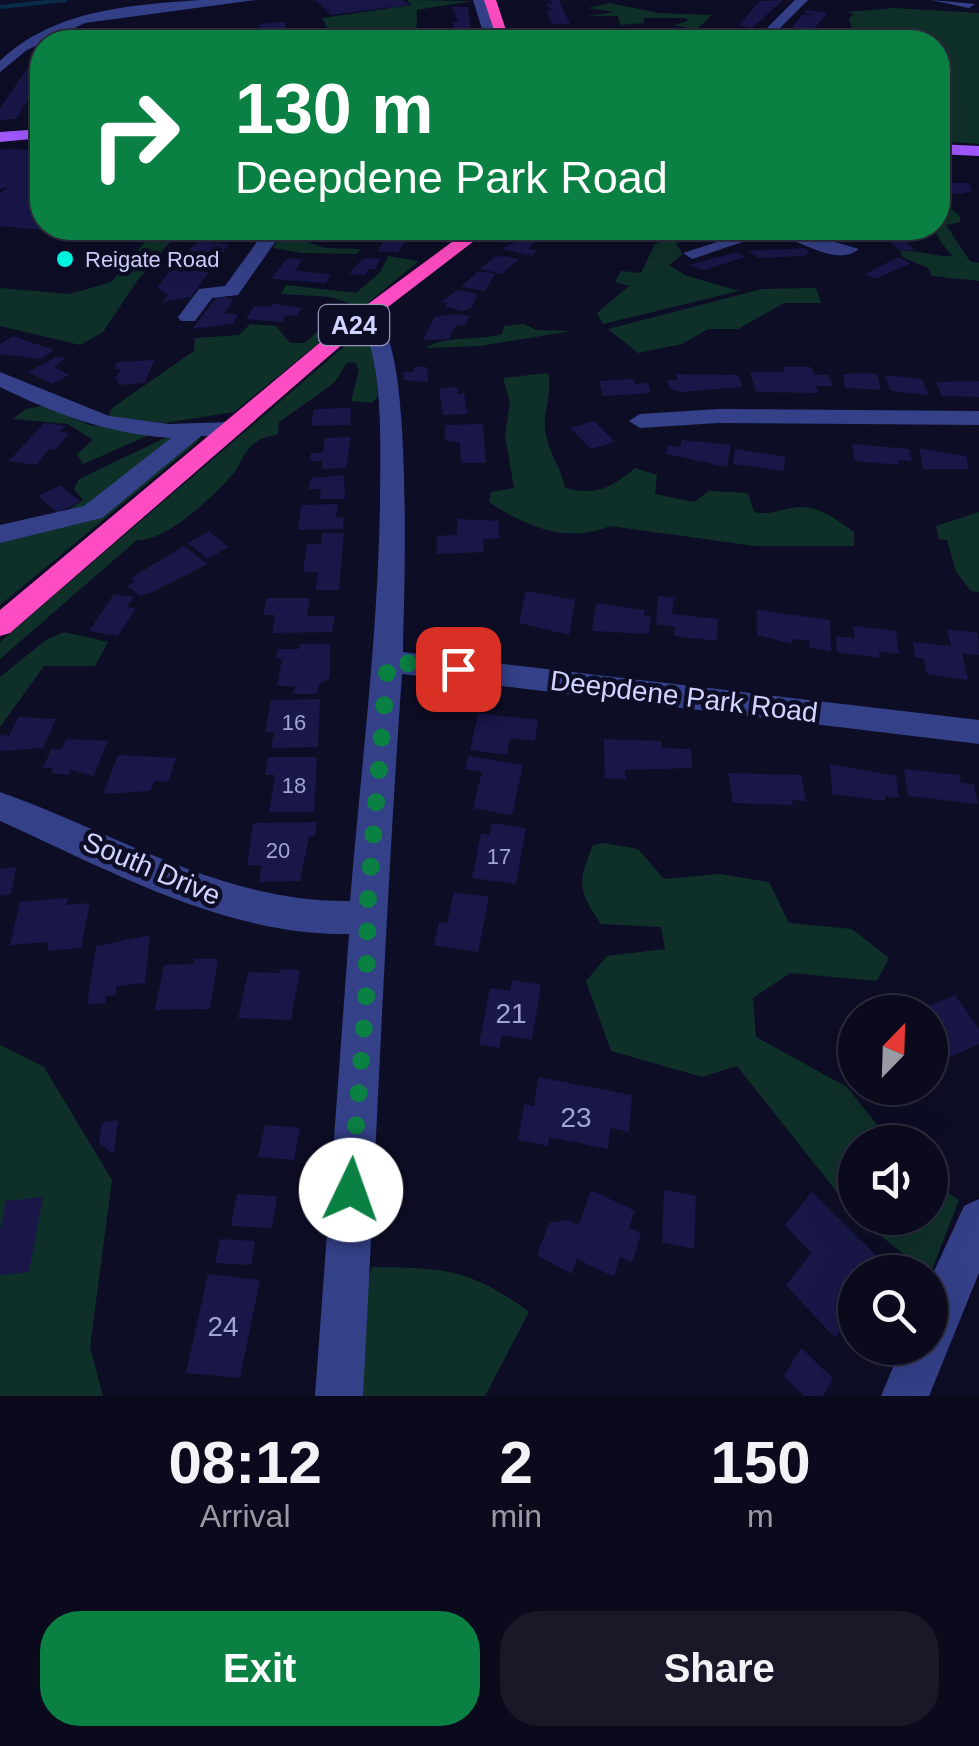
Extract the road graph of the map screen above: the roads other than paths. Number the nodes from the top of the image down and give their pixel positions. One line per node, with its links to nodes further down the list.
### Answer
1 (250, 0): 8 (street)
2 (479, 0): 13 (street)
3 (490, 0): 14 (highway)
4 (506, 0): 15 (highway)
5 (802, 0): 16 (street)
6 (938, 0): 7 (street)
7 (969, 4)
8 (165, 7): 9 (street); 10 (street); 11 (street); 12 (street)
9 (202, 9)
10 (58, 11)
11 (103, 23)
12 (57, 30)
13 (488, 30)
14 (500, 30)
15 (515, 30)
16 (771, 30)
17 (30, 41): 18 (street)
18 (24, 44): 19 (street); 20 (street)
19 (0, 45)
20 (0, 68)
21 (30, 135): 22 (main road)
22 (0, 137)
23 (950, 150): 24 (main road)
24 (979, 152)
25 (267, 240): 31 (street)
26 (466, 240): 32 (highway, A24)
27 (734, 240): 30 (street)
28 (801, 240): 29 (street)
29 (850, 250)
30 (692, 253)
31 (188, 317)
32 (360, 319): 36 (highway, A24); 40 (street)
33 (0, 380): 37 (street)
34 (979, 418): 35 (street)
35 (640, 420)
36 (231, 428): 37 (street); 39 (highway, A24)
37 (195, 430): 38 (street)
38 (0, 534)
39 (0, 626)
40 (388, 661): 41 (street, Deepdene Park Road); 43 (street)
41 (979, 732)
42 (0, 806): 43 (street, South Drive)
43 (368, 916): 47 (street)
44 (979, 1222): 45 (street)
45 (948, 1292)
46 (917, 1365): 48 (street)
47 (339, 1396)
48 (905, 1396)

